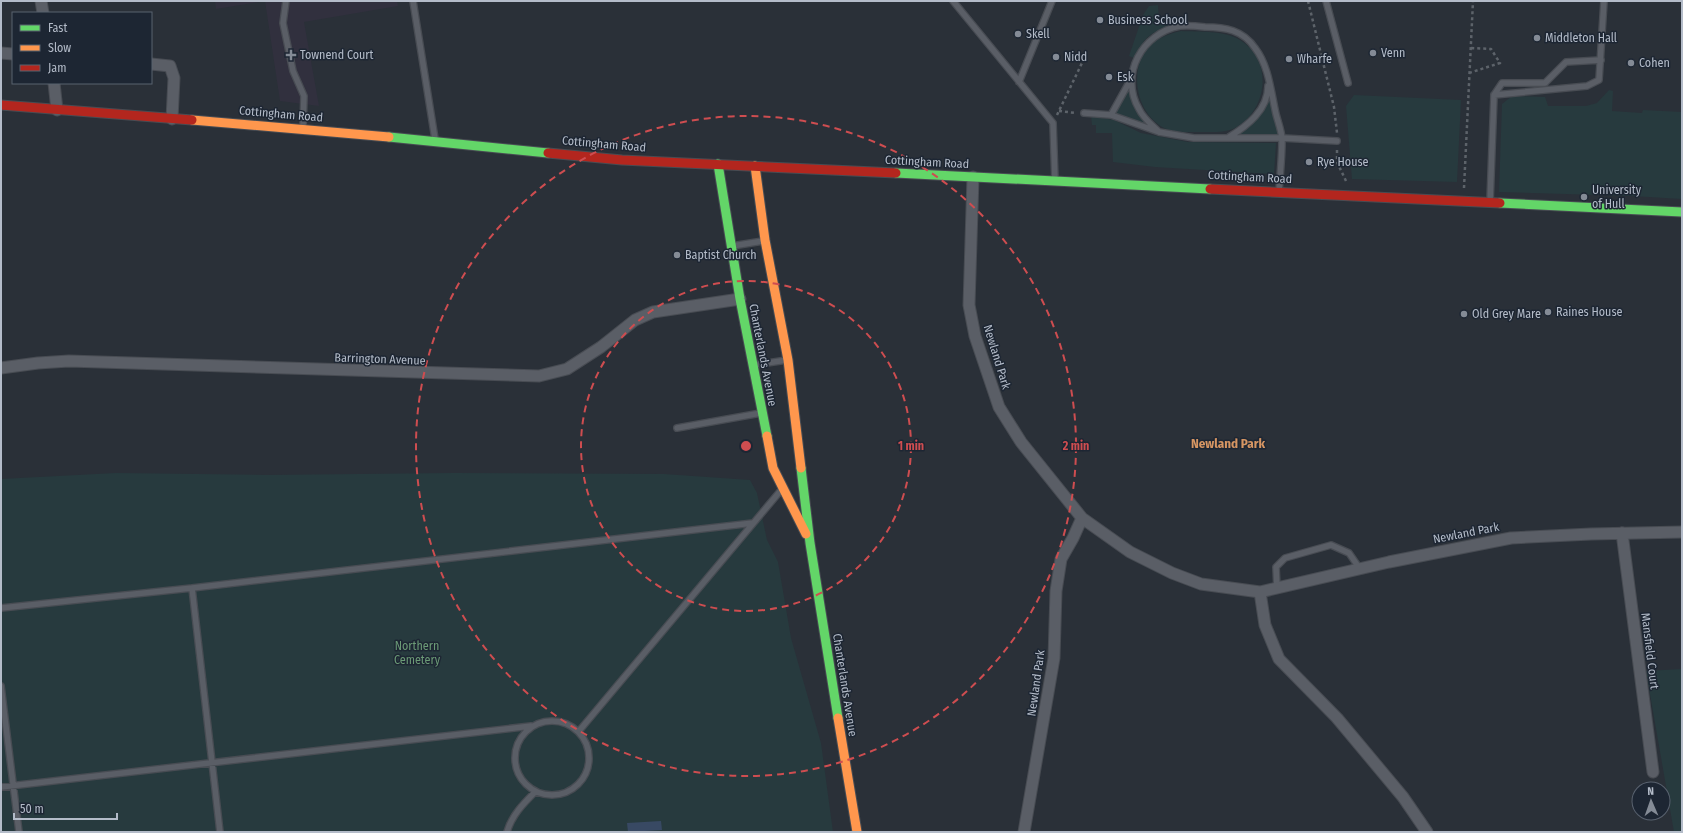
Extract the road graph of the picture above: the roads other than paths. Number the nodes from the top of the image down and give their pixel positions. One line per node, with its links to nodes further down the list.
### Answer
1 (41, 1): 8 (street)
2 (286, 1): 24 (lane)
3 (414, 1): 29 (lane)
4 (953, 1): 15 (lane)
5 (1052, 1): 15 (lane)
6 (1326, 1): 16 (lane)
7 (1604, 1): 11 (lane)
8 (43, 12)
9 (1, 53): 10 (street)
10 (12, 54)
11 (1601, 60): 18 (lane); 18 (lane)
12 (152, 64): 23 (street)
13 (1267, 76): 14 (lane); 26 (lane); 27 (lane)
14 (1130, 79): 22 (lane); 25 (lane)
15 (1019, 82): 33 (lane)
16 (1348, 83)
17 (54, 84): 20 (street)
18 (1494, 95): 35 (lane)
19 (1, 105): 20 (main road, Cottingham Road)
20 (57, 110): 23 (main road, Cottingham Road)
21 (1084, 113): 22 (lane)
22 (1111, 115): 25 (lane)
23 (172, 119): 24 (main road, Cottingham Road)
24 (303, 128): 29 (main road, Cottingham Road)
25 (1159, 132): 26 (lane)
26 (1229, 138): 27 (lane)
27 (1282, 138): 28 (lane); 34 (lane)
28 (1337, 141)
29 (435, 142): 30 (main road, Cottingham Road)
30 (718, 164): 31 (main road, Cottingham Road); 38 (main road, Chanterlands Avenue)
31 (755, 166): 32 (main road, Cottingham Road); 37 (main road, Chanterlands Avenue)
32 (973, 177): 33 (main road, Cottingham Road); 46 (street, Newland Park)
33 (1055, 181): 34 (main road, Cottingham Road)
34 (1279, 192): 35 (main road, Cottingham Road)
35 (1490, 202): 36 (main road, Cottingham Road)
36 (1682, 212)
37 (765, 240): 38 (lane); 40 (main road, Chanterlands Avenue)
38 (732, 246): 39 (main road, Chanterlands Avenue)
39 (740, 299): 41 (main road, Chanterlands Avenue); 42 (street, Barrington Avenue)
40 (788, 360): 41 (lane); 50 (main road, Chanterlands Avenue)
41 (752, 365): 43 (main road, Chanterlands Avenue)
42 (1, 368)
43 (762, 413): 44 (lane); 45 (main road, Chanterlands Avenue)
44 (677, 428)
45 (782, 488): 47 (lane); 50 (main road, Chanterlands Avenue)
46 (1082, 518): 54 (street, Newland Park); 68 (street, Newland Park)
47 (753, 523): 52 (lane); 58 (lane)
48 (1682, 532): 49 (street, Newland Park)
49 (1622, 533): 51 (street, Newland Park); 60 (street, Mansfield Court)
50 (810, 543): 67 (main road, Chanterlands Avenue)
51 (1360, 569): 53 (street, Newland Park); 53 (lane)
52 (192, 588): 55 (lane); 59 (lane)
53 (1277, 588): 54 (street, Newland Park)
54 (1260, 592): 69 (street)
55 (1, 608)
56 (1, 686): 61 (lane)
57 (531, 726): 58 (lane); 59 (lane); 63 (lane)
58 (579, 731): 63 (lane)
59 (212, 762): 61 (lane); 65 (lane)
60 (1653, 772)
61 (13, 786): 62 (lane); 64 (lane)
62 (1, 787)
63 (535, 792): 66 (lane)
64 (19, 832)
65 (220, 832)
66 (507, 832)
67 (857, 832)
68 (1024, 832)
69 (1427, 832)

